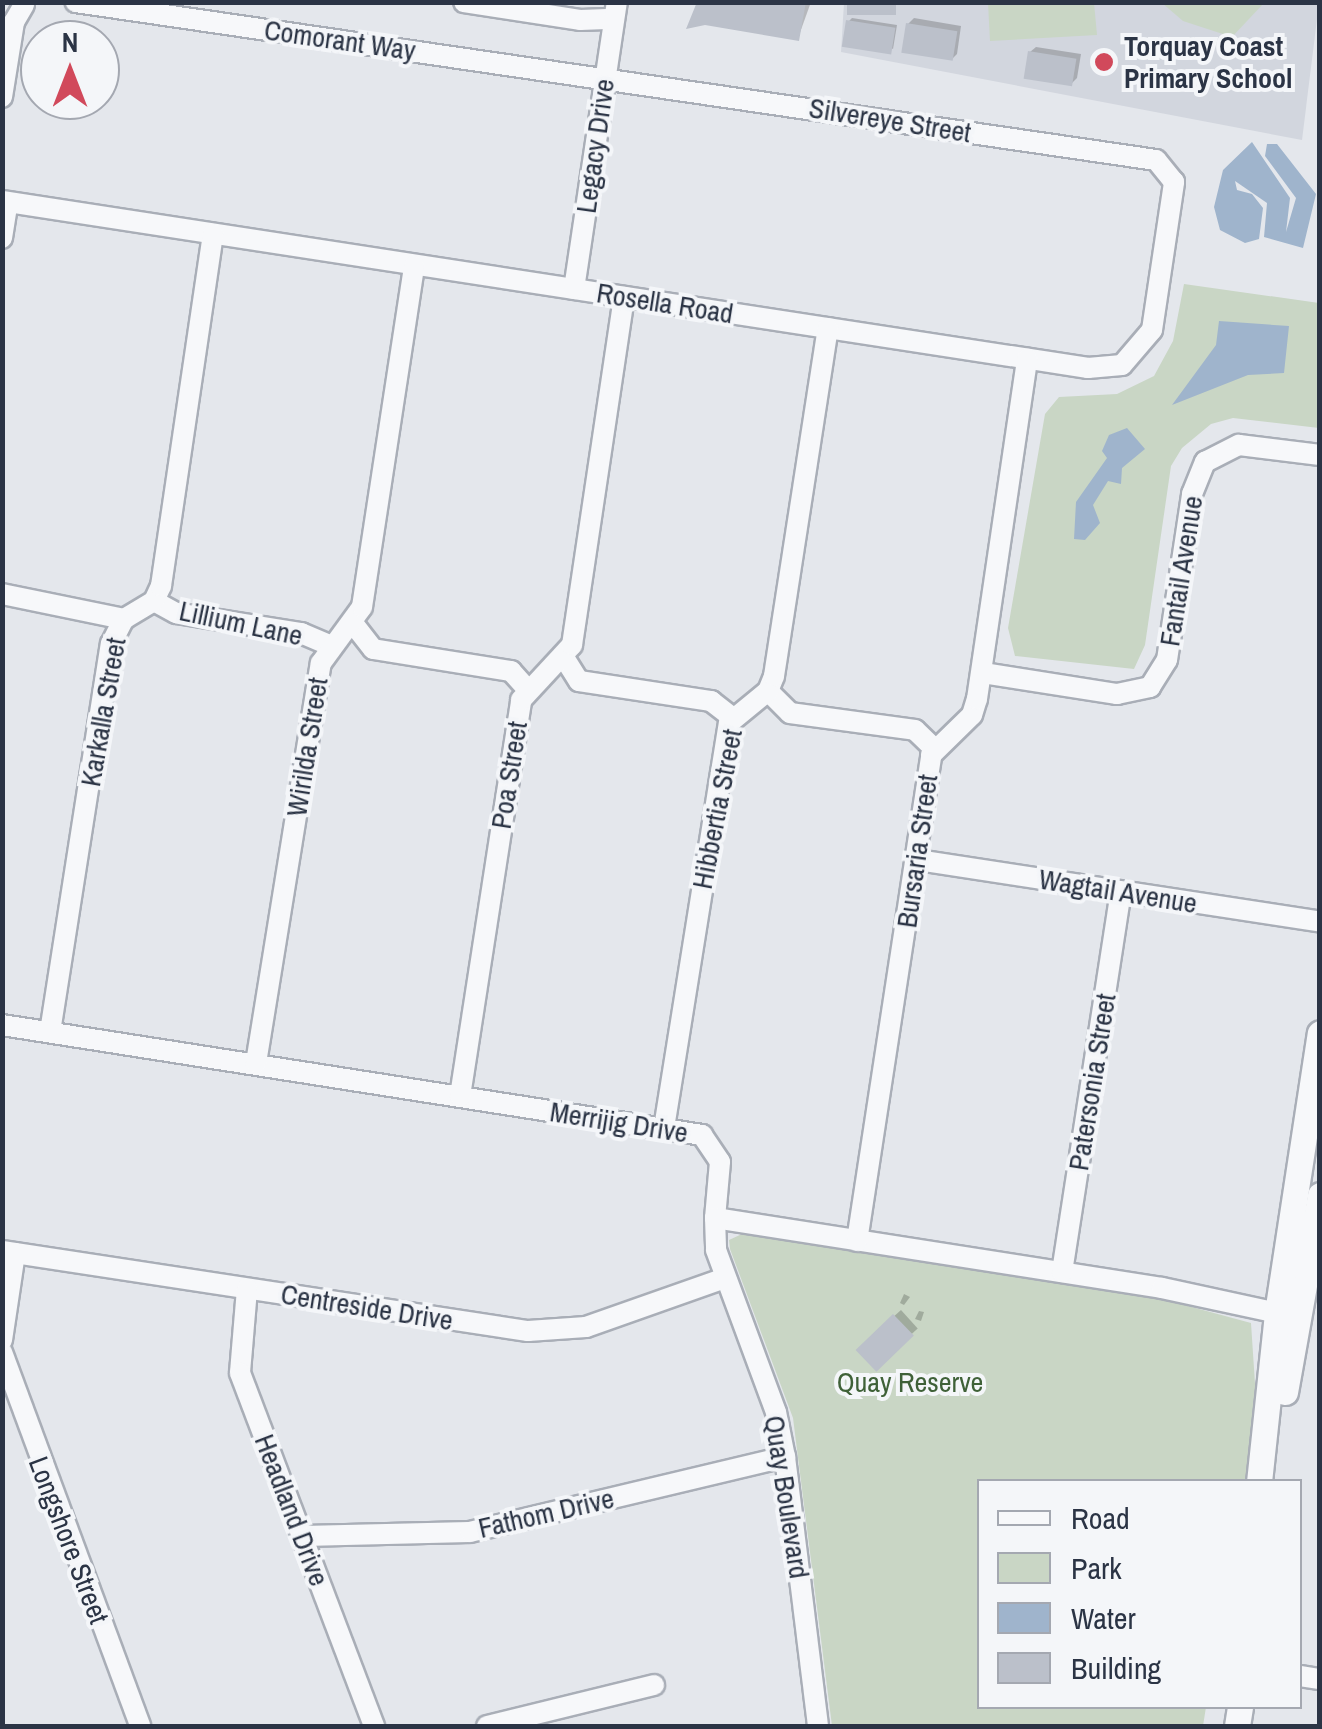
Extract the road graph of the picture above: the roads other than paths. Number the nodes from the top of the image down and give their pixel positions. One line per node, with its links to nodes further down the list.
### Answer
1 (75, 2): 5 (street, Comorant Way)
2 (464, 2): 4 (street)
3 (25, 3): 6 (street)
4 (616, 11): 5 (street, Legacy Drive)
5 (605, 77): 7 (street, Silvereye Street); 12 (street, Legacy Drive)
6 (2, 97)
7 (1170, 171): 15 (street, Rosella Road)
8 (5, 202): 9 (street, Rosella Road); 10 (street)
9 (213, 234): 11 (street, Rosella Road); 18 (street)
10 (2, 238)
11 (414, 266): 12 (street, Rosella Road); 20 (street)
12 (574, 289): 13 (street, Rosella Road)
13 (624, 297): 14 (street, Rosella Road); 22 (street)
14 (828, 328): 15 (street, Rosella Road); 25 (street)
15 (1027, 360): 23 (street, Bursaria Street)
16 (1320, 455): 23 (street, Fantail Avenue)
17 (2, 594): 19 (street)
18 (154, 601): 19 (street, Karkalla Street); 21 (street, Lillium Lane)
19 (124, 618): 32 (street, Karkalla Street)
20 (352, 622): 21 (street, Wirilda Street); 24 (street)
21 (328, 644): 34 (street, Wirilda Street)
22 (565, 660): 24 (street, Poa Street); 26 (street)
23 (982, 673): 27 (street, Bursaria Street)
24 (527, 688): 35 (street, Poa Street)
25 (768, 692): 26 (street, Hibbertia Street); 27 (street)
26 (733, 718): 36 (street, Hibbertia Street)
27 (935, 749): 28 (street, Bursaria Street)
28 (917, 860): 29 (street, Wagtail Avenue); 39 (street, Bursaria Street)
29 (1121, 892): 30 (street, Wagtail Avenue); 41 (street, Patersonia Street)
30 (1320, 922)
31 (2, 1025): 32 (street, Merrijig Drive)
32 (50, 1032): 34 (street, Merrijig Drive)
33 (1320, 1033): 44 (street)
34 (256, 1063): 35 (street, Merrijig Drive)
35 (460, 1096): 36 (street, Merrijig Drive)
36 (664, 1128): 38 (street, Merrijig Drive)
37 (1320, 1195): 44 (street)
38 (714, 1218): 39 (street); 42 (street, Quay Boulevard)
39 (857, 1241): 41 (street)
40 (8, 1252): 43 (street, Centreside Drive); 45 (street)
41 (1062, 1272): 44 (street)
42 (724, 1278): 43 (street, Centreside Drive); 47 (street, Quay Boulevard)
43 (247, 1289): 50 (street, Headland Drive)
44 (1287, 1315): 48 (street); 49 (street)
45 (2, 1340)
46 (2, 1352): 52 (street, Longshore Street)
47 (785, 1457): 50 (street, Fathom Drive); 55 (street, Quay Boulevard)
48 (1260, 1479)
49 (1272, 1479)
50 (303, 1536): 53 (street, Headland Drive)
51 (654, 1685): 54 (street)
52 (140, 1726)
53 (374, 1726)
54 (487, 1726)
55 (818, 1726)

